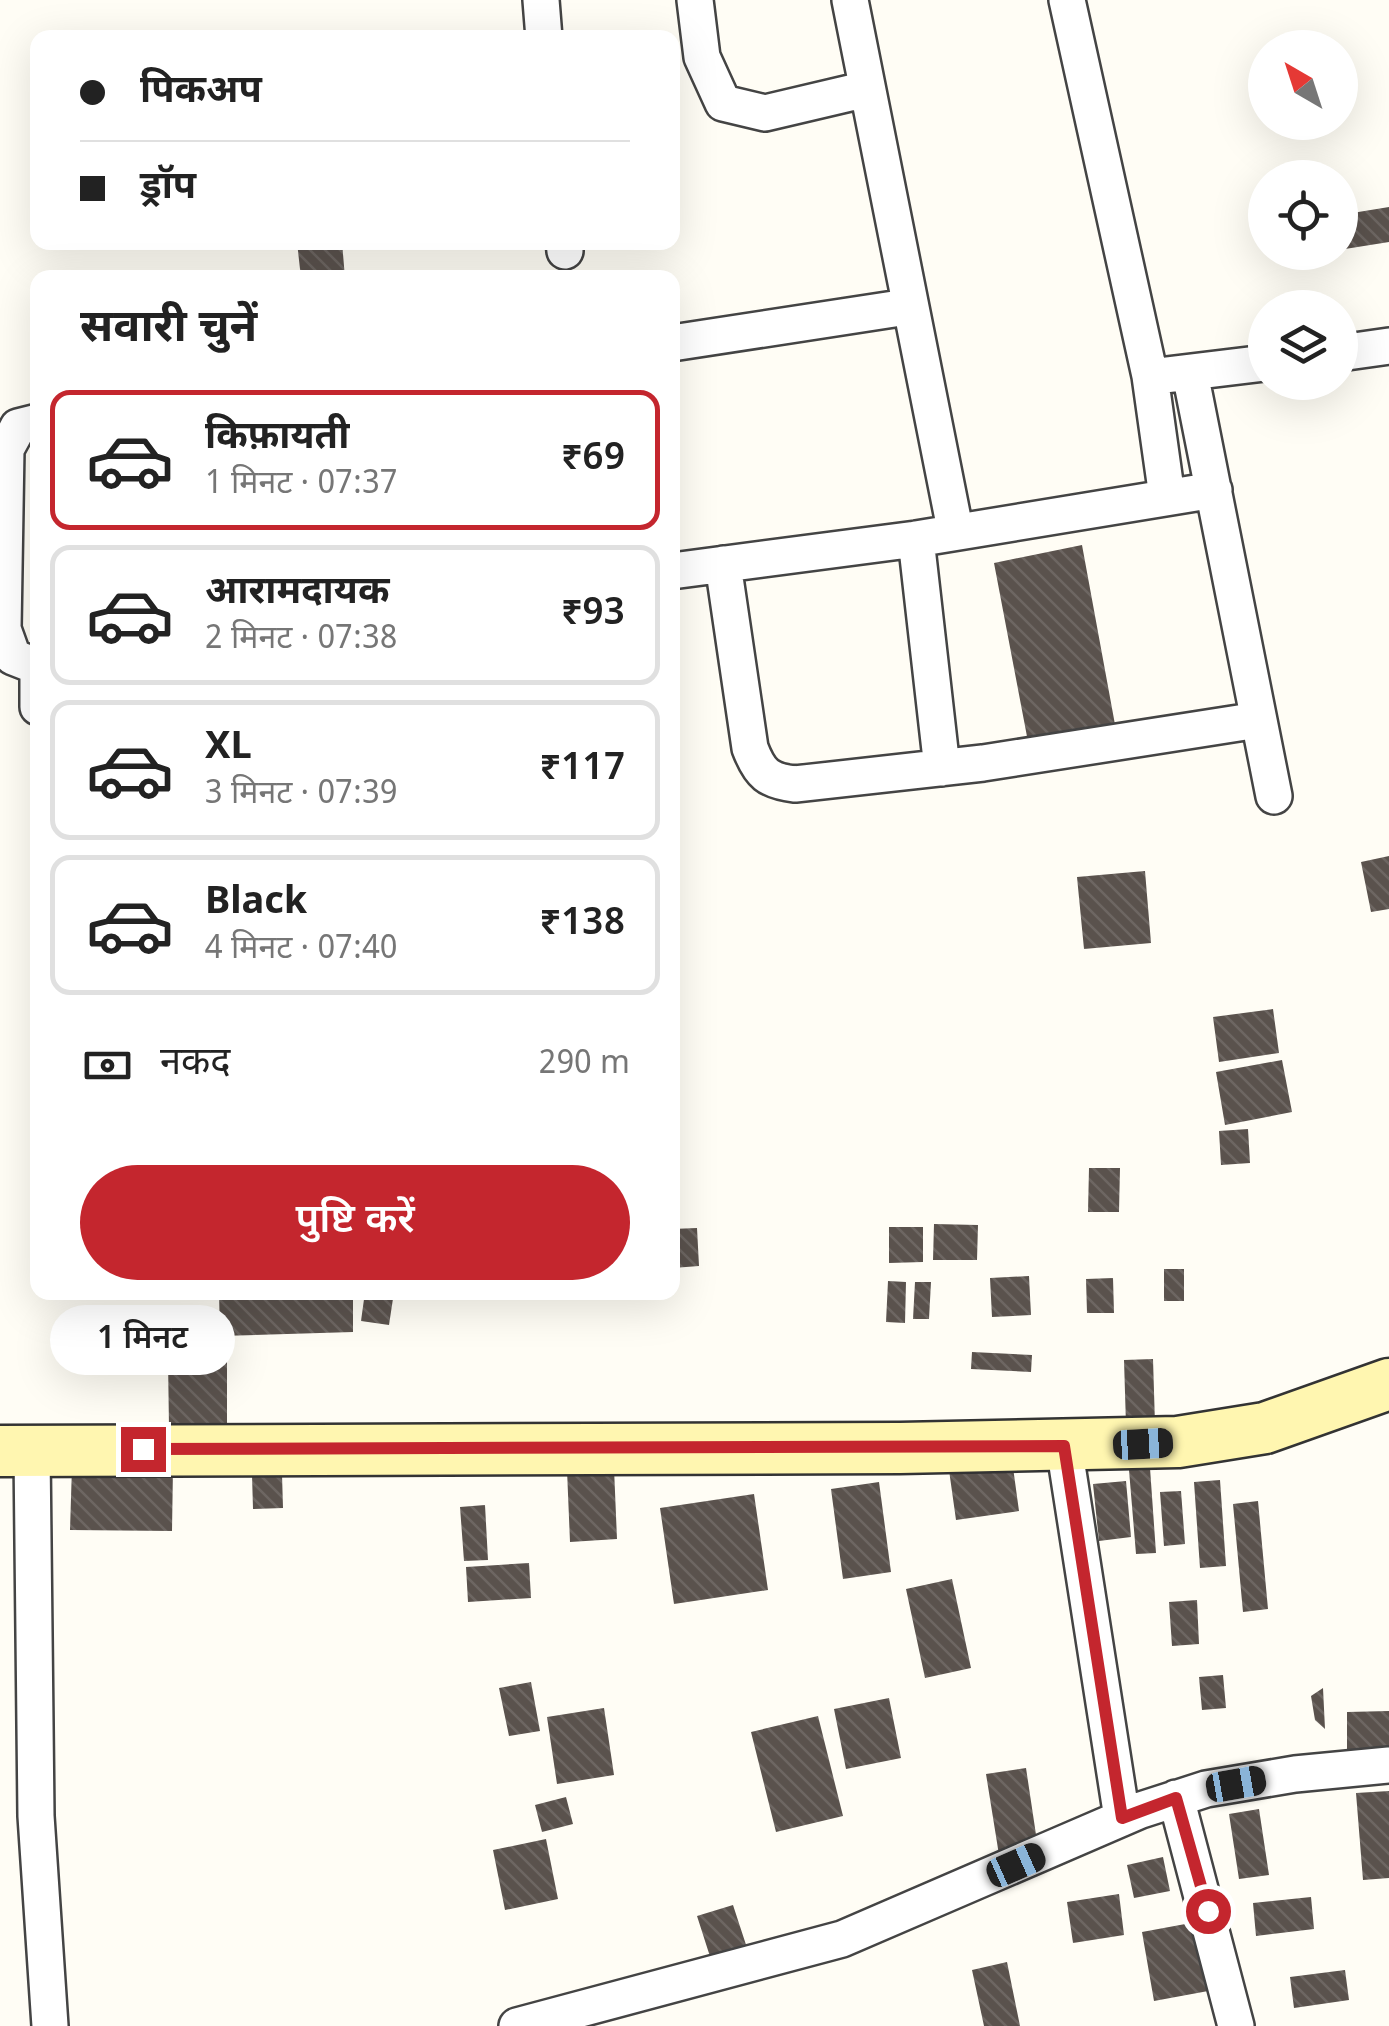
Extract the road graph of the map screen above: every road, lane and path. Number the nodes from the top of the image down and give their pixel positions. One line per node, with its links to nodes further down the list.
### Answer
1 (540, 0): 5 (street)
2 (695, 0): 6 (street)
3 (850, 0): 6 (street)
4 (1066, 0): 13 (street)
5 (543, 30)
6 (867, 89): 7 (street)
7 (907, 308): 8 (street); 17 (street)
8 (680, 341)
9 (1389, 346): 10 (street)
10 (1358, 350)
11 (1248, 365): 12 (street)
12 (1190, 374): 13 (street); 15 (street)
13 (1150, 376): 16 (street)
14 (30, 424): 21 (street)
15 (1214, 490): 16 (street); 22 (street)
16 (1167, 497): 17 (street)
17 (954, 530): 18 (street)
18 (916, 539): 19 (street); 23 (street)
19 (723, 564): 20 (street); 23 (street)
20 (680, 569)
21 (30, 662)
22 (1258, 720): 23 (street); 24 (street)
23 (942, 768)
24 (1274, 796)
25 (1389, 1384): 26 (street)
26 (1064, 1446): 27 (street); 30 (street)
27 (16, 1451): 31 (street)
28 (1389, 1765): 29 (street)
29 (1176, 1798): 30 (street); 33 (street)
30 (1122, 1818): 32 (street)
31 (50, 2026)
32 (518, 2026)
33 (1236, 2026)

